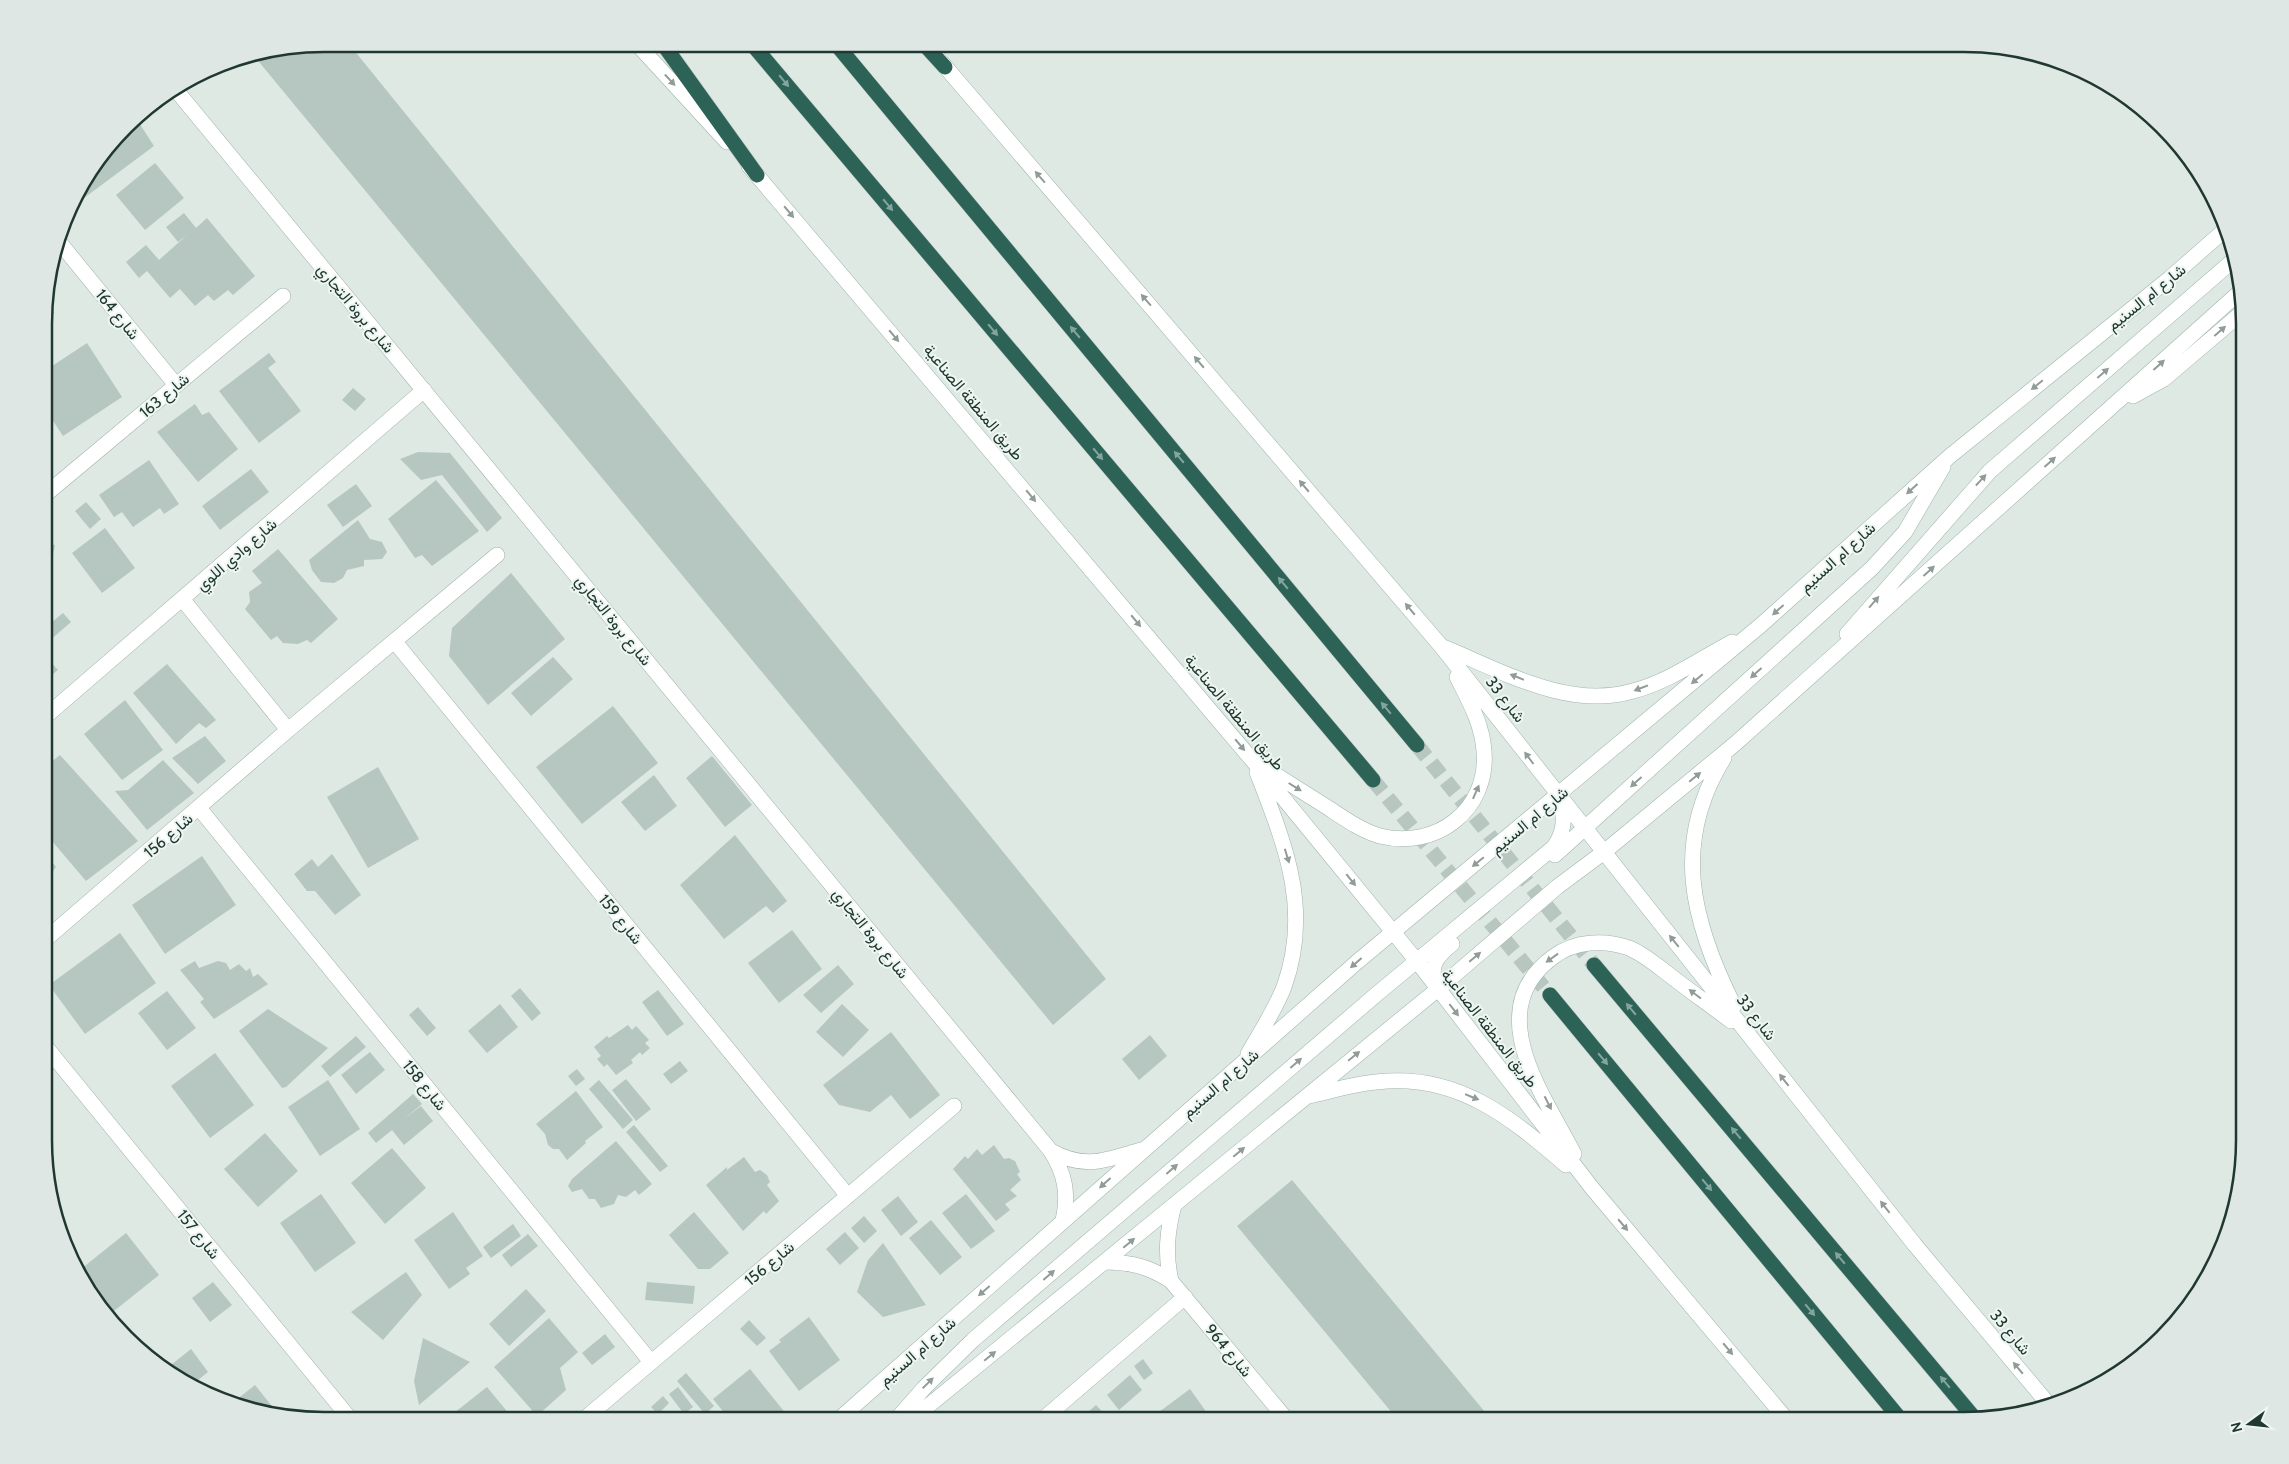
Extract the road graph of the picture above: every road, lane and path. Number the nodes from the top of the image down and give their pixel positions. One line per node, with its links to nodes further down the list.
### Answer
1 (644, 53): 8 (street, طريق المنطقة الصناعية, one-way to 8)
2 (670, 53): 8 (highway)
3 (760, 53): 33 (highway, one-way to 33)
4 (843, 53): 31 (highway, one-way to 4)
5 (933, 53): 6 (highway)
6 (945, 66): 26 (street, one-way to 6)
7 (179, 94): 18 (street, شارع بروة التجاري)
8 (758, 175): 32 (street, طريق المنطقة الصناعية, one-way to 32)
9 (2217, 224): 13 (street)
10 (2221, 234): 13 (street, شارع ام السنيم)
11 (64, 248): 17 (street, شارع 164)
12 (2229, 263): 27 (street, one-way to 12)
13 (2170, 278): 20 (street, شارع ام السنيم, one-way to 20)
14 (283, 296): 17 (street, شارع 163)
15 (2235, 296): 19 (street, one-way to 15)
16 (2236, 318): 19 (street, one-way to 16)
17 (176, 384): 21 (street, شارع 163)
18 (424, 390): 23 (street, شارع وادي اللوي); 49 (street, شارع بروة التجاري)
19 (2110, 409): 27 (street, one-way to 19)
20 (1950, 456): 24 (street, شارع ام السنيم, one-way to 24); 36 (street, one-way to 36)
21 (53, 488)
22 (497, 555): 25 (street, شارع 156)
23 (183, 600): 28 (street, شارع وادي اللوي); 29 (street)
24 (1761, 625): 26 (street, one-way to 26); 34 (street, شارع ام السنيم, one-way to 34)
25 (395, 642): 29 (street, شارع 156); 52 (street, شارع 159)
26 (1441, 646): 32 (street, one-way to 26); 34 (street, شارع 33, one-way to 26)
27 (1808, 679): 30 (street)
28 (53, 710)
29 (288, 730): 35 (street, شارع 156)
30 (1736, 743): 37 (street, one-way to 30); 44 (street)
31 (1417, 746)
32 (1254, 761): 38 (street, طريق المنطقة الصناعية, one-way to 38); 46 (street, one-way to 46)
33 (1373, 780)
34 (1559, 796): 36 (street, شارع 33); 38 (street, شارع ام السنيم, one-way to 38); 40 (street)
35 (199, 808): 39 (street, شارع 156); 58 (street, شارع 158)
36 (1585, 828): 37 (street, شارع 33); 42 (street)
37 (1604, 852): 42 (street, one-way to 37); 44 (street, شارع 33, one-way to 37)
38 (1394, 932): 40 (street, طريق المنطقة الصناعية); 46 (street, شارع ام السنيم, one-way to 46)
39 (53, 933)
40 (1416, 960): 42 (street, طريق المنطقة الصناعية); 63 (street, one-way to 40)
41 (1594, 965): 69 (highway, one-way to 41)
42 (1438, 989): 47 (street, one-way to 42); 51 (street, طريق المنطقة الصناعية, one-way to 51)
43 (1550, 995): 68 (highway, one-way to 68)
44 (1748, 1034): 51 (street, one-way to 51); 59 (street, شارع 33, one-way to 44)
45 (53, 1056): 60 (street, شارع 157)
46 (1241, 1066): 50 (street, شارع ام السنيم)
47 (1303, 1098): 51 (street, one-way to 51); 53 (street, one-way to 47)
48 (954, 1106): 52 (street, شارع 156)
49 (1050, 1150): 50 (street, شارع بروة التجاري); 54 (street, شارع بروة التجاري)
50 (1141, 1150): 54 (street, شارع ام السنيم, one-way to 54)
51 (1592, 1188): 67 (street, طريق المنطقة الصناعية, one-way to 67)
52 (848, 1196): 58 (street, شارع 156)
53 (1174, 1206): 55 (street, one-way to 53); 56 (street)
54 (1063, 1221): 62 (street, شارع ام السنيم, one-way to 62)
55 (1105, 1262): 56 (street, شارع 964); 64 (street, one-way to 55)
56 (1171, 1281): 57 (street, شارع 964)
57 (1185, 1298): 65 (street); 66 (street, شارع 964)
58 (651, 1362): 61 (street, شارع 156)
59 (2044, 1399)
60 (345, 1412)
61 (592, 1412)
62 (847, 1412)
63 (903, 1412)
64 (921, 1412)
65 (1051, 1412)
66 (1280, 1412)
67 (1780, 1412)
68 (1894, 1412)
69 (1969, 1412)

